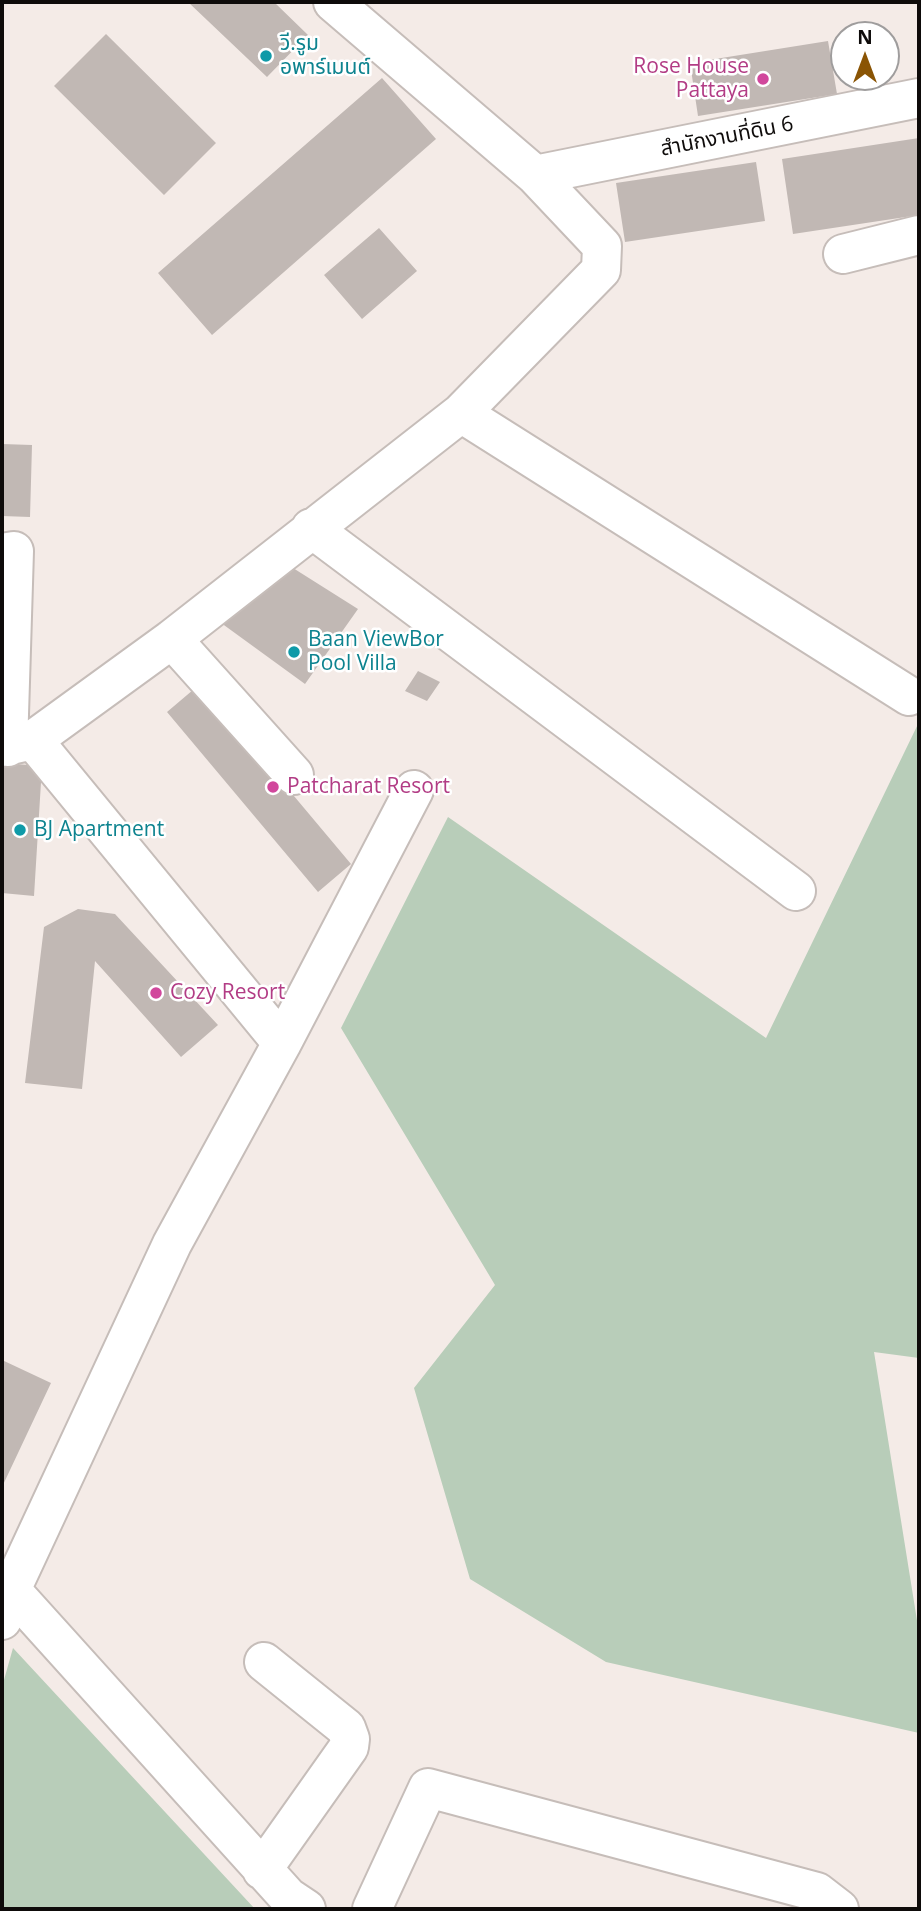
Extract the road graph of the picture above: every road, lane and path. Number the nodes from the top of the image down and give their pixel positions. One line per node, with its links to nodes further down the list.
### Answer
1 (333, 2): 3 (street)
2 (919, 99): 3 (street, สำนักงานที่ดิน 6)
3 (536, 175): 6 (street)
4 (919, 235): 5 (street)
5 (843, 254)
6 (461, 413): 7 (street); 10 (street)
7 (311, 528): 9 (street); 14 (street)
8 (2, 553): 11 (street)
9 (172, 639): 11 (street); 12 (street)
10 (909, 696)
11 (14, 745): 15 (street)
12 (294, 775)
13 (414, 790): 15 (street)
14 (796, 891)
15 (282, 1043): 16 (street)
16 (5, 1599): 18 (street)
17 (264, 1662): 18 (street)
18 (262, 1870): 19 (street)
19 (306, 1909)
20 (372, 1909): 21 (street)
21 (839, 1909)

